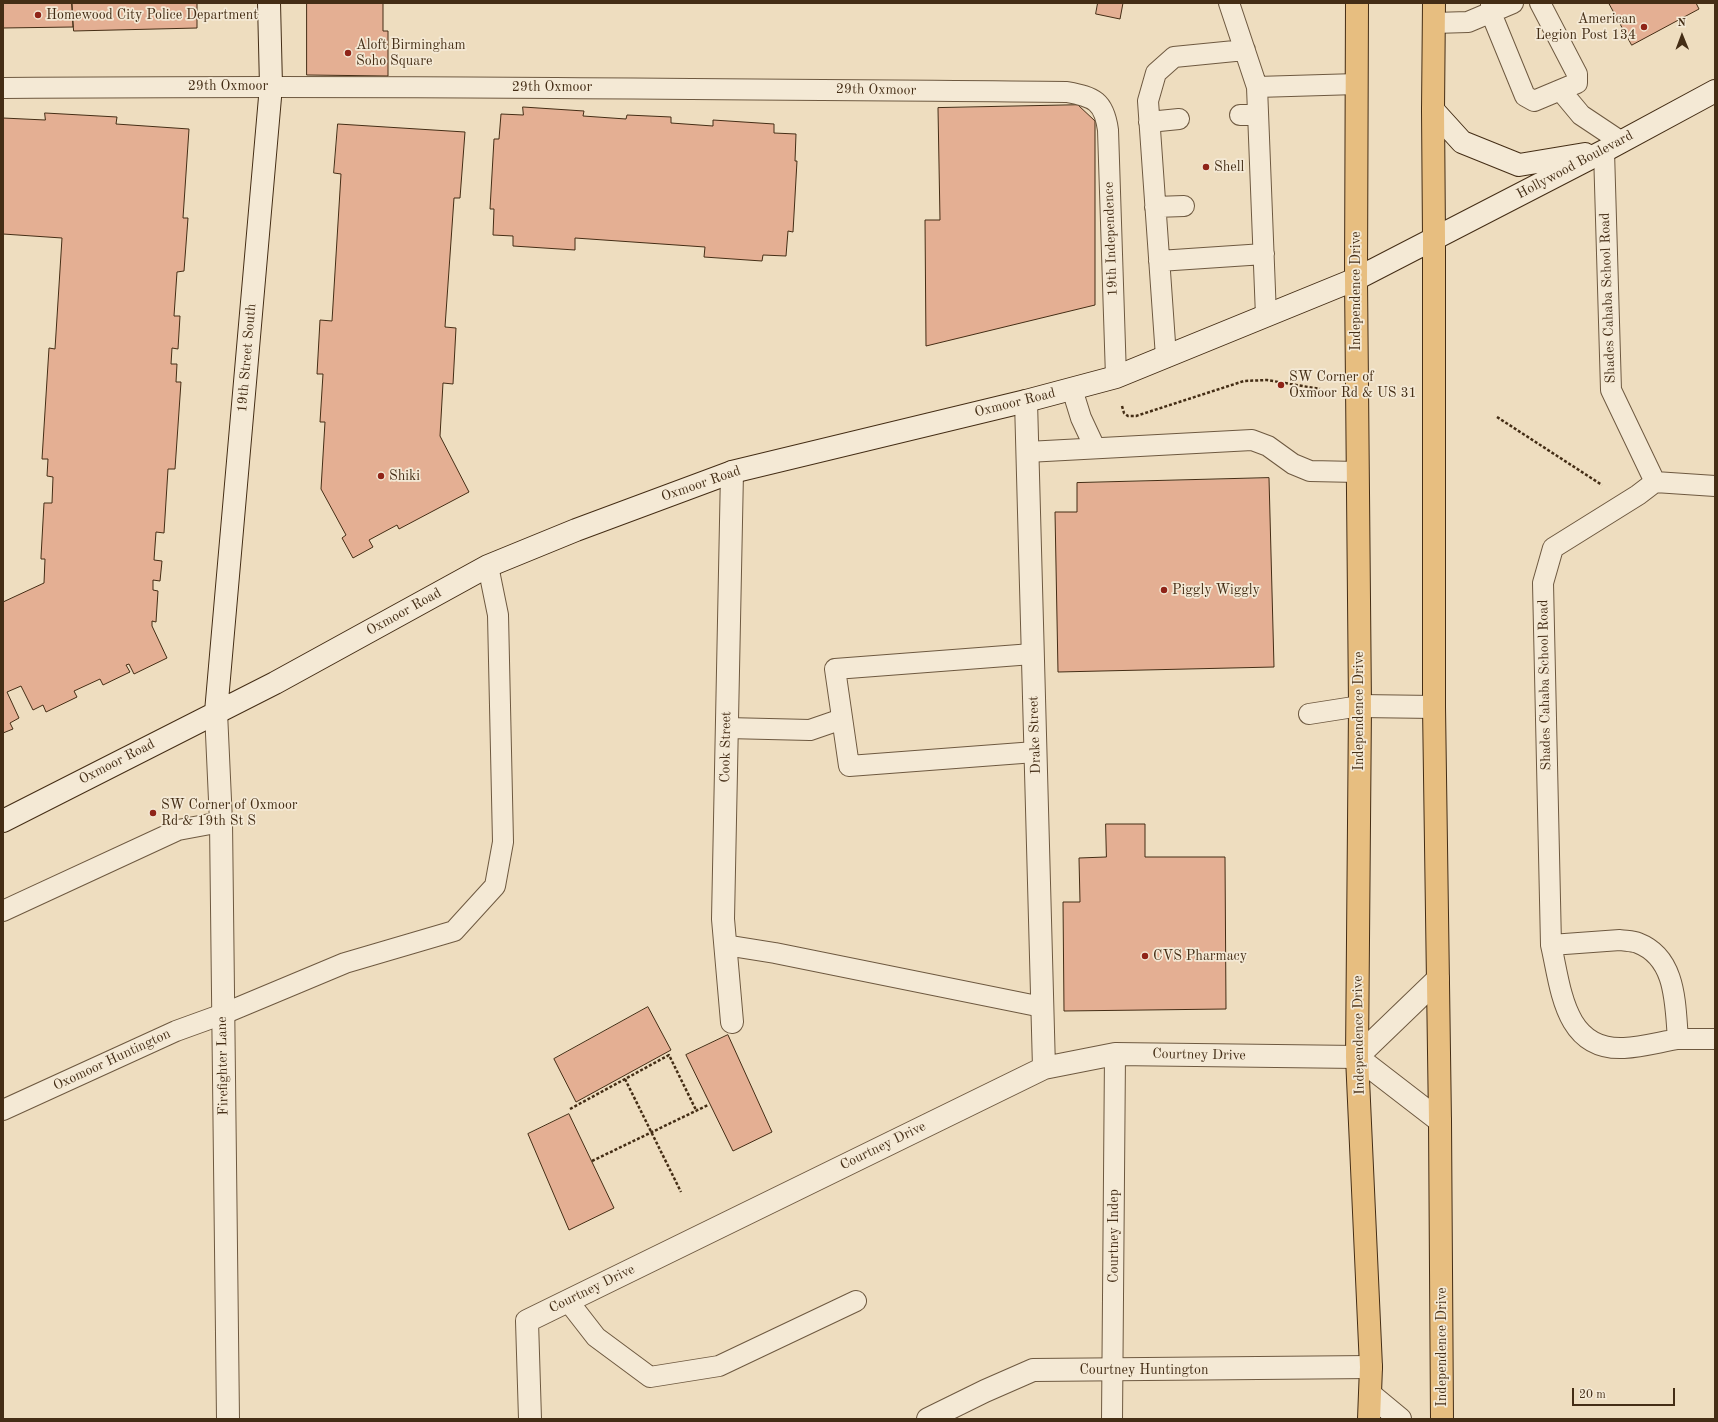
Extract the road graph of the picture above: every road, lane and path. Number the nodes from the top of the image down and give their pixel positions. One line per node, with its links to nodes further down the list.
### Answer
1 (269, 3): 10 (street, 19th Street South)
2 (1230, 3): 8 (lane)
3 (1357, 3): 9 (main road, Independence Drive)
4 (1513, 3): 6 (lane)
5 (1540, 3): 13 (lane)
6 (1491, 8): 7 (lane); 13 (lane)
7 (1434, 13): 16 (main road, Independence Drive)
8 (1245, 50): 11 (lane); 18 (lane)
9 (1357, 84): 11 (lane); 25 (main road, Independence Drive)
10 (271, 86): 12 (lane, 29th Oxmoor); 15 (lane, 29th Oxmoor); 45 (street, 19th Street South)
11 (1257, 87): 23 (lane)
12 (3, 88)
13 (1560, 91): 19 (lane)
14 (1715, 91): 19 (street, Hollywood Boulevard)
15 (1098, 102): 28 (lane, 19th Independence)
16 (1433, 110): 19 (street); 22 (main road, Independence Drive)
17 (1179, 119): 18 (lane)
18 (1149, 122): 21 (lane)
19 (1612, 146): 22 (street, Hollywood Boulevard); 38 (lane, Shades Cahaba School Road)
20 (1184, 206): 21 (lane)
21 (1155, 207): 24 (lane)
22 (1434, 238): 25 (street, Oxmoor Road); 44 (main road, Independence Drive)
23 (1264, 254): 24 (lane); 26 (lane)
24 (1159, 261): 27 (lane)
25 (1356, 279): 26 (street, Oxmoor Road); 37 (main road, Independence Drive)
26 (1266, 316): 27 (street, Oxmoor Road)
27 (1166, 357): 28 (street, Oxmoor Road)
28 (1116, 377): 29 (street, Oxmoor Road)
29 (1072, 389): 31 (street, Oxmoor Road); 34 (lane)
30 (1320, 389): 32 (path)
31 (1026, 401): 35 (street, Drake Street); 36 (street, Oxmoor Road)
32 (1122, 405)
33 (1497, 417): 39 (path)
34 (1096, 448): 35 (lane); 37 (lane)
35 (1027, 452): 42 (street, Drake Street)
36 (732, 472): 41 (street, Oxmoor Road); 48 (street, Cook Street)
37 (1358, 472): 43 (main road, Independence Drive)
38 (1655, 482): 40 (lane); 53 (lane, Shades Cahaba School Road)
39 (1602, 485)
40 (1715, 486)
41 (488, 566): 45 (street, Oxmoor Road); 57 (lane, Oxomoor Huntington)
42 (1032, 654): 47 (lane); 49 (street, Drake Street)
43 (1360, 706): 44 (street); 46 (lane); 62 (main road, Independence Drive)
44 (1434, 707): 55 (main road, Independence Drive)
45 (216, 712): 50 (street, Oxmoor Road); 51 (street, Firefighter Lane)
46 (1309, 714)
47 (842, 719): 48 (lane); 49 (lane)
48 (727, 728): 54 (street, Cook Street)
49 (1035, 752): 56 (street, Drake Street)
50 (3, 821)
51 (221, 822): 52 (lane); 57 (street, Firefighter Lane)
52 (3, 910)
53 (1551, 945): 60 (lane, Shades Cahaba School Road); 60 (lane)
54 (725, 946): 56 (lane); 58 (street, Cook Street)
55 (1438, 979): 62 (street); 69 (main road, Independence Drive)
56 (1042, 1007): 63 (street, Drake Street)
57 (223, 1014): 67 (lane, Oxomoor Huntington); 78 (street, Firefighter Lane)
58 (732, 1022)
59 (1715, 1038): 60 (lane, Shades Cahaba School Road)
60 (1678, 1039)
61 (1115, 1054): 62 (street, Courtney Drive); 63 (street, Courtney Drive); 76 (lane, Courtney Indep)
62 (1357, 1057): 69 (street); 75 (main road, Independence Drive)
63 (1044, 1068): 73 (street, Courtney Drive)
64 (625, 1079): 66 (path); 68 (path); 70 (path)
65 (708, 1105): 68 (path)
66 (570, 1108)
67 (3, 1110)
68 (696, 1110): 70 (path)
69 (1440, 1121): 84 (main road, Independence Drive)
70 (651, 1132): 71 (path); 72 (path)
71 (592, 1161)
72 (681, 1192)
73 (568, 1301): 74 (lane); 79 (street, Courtney Drive)
74 (856, 1301)
75 (1371, 1368): 76 (street, Courtney Huntington); 77 (main road, Independence Drive)
76 (1113, 1370): 80 (street, Courtney Huntington); 81 (lane, Courtney Indep)
77 (1371, 1395): 82 (main road, Independence Drive); 83 (street)
78 (228, 1419)
79 (530, 1419)
80 (928, 1419)
81 (1112, 1419)
82 (1370, 1419)
83 (1400, 1419)
84 (1442, 1419)

